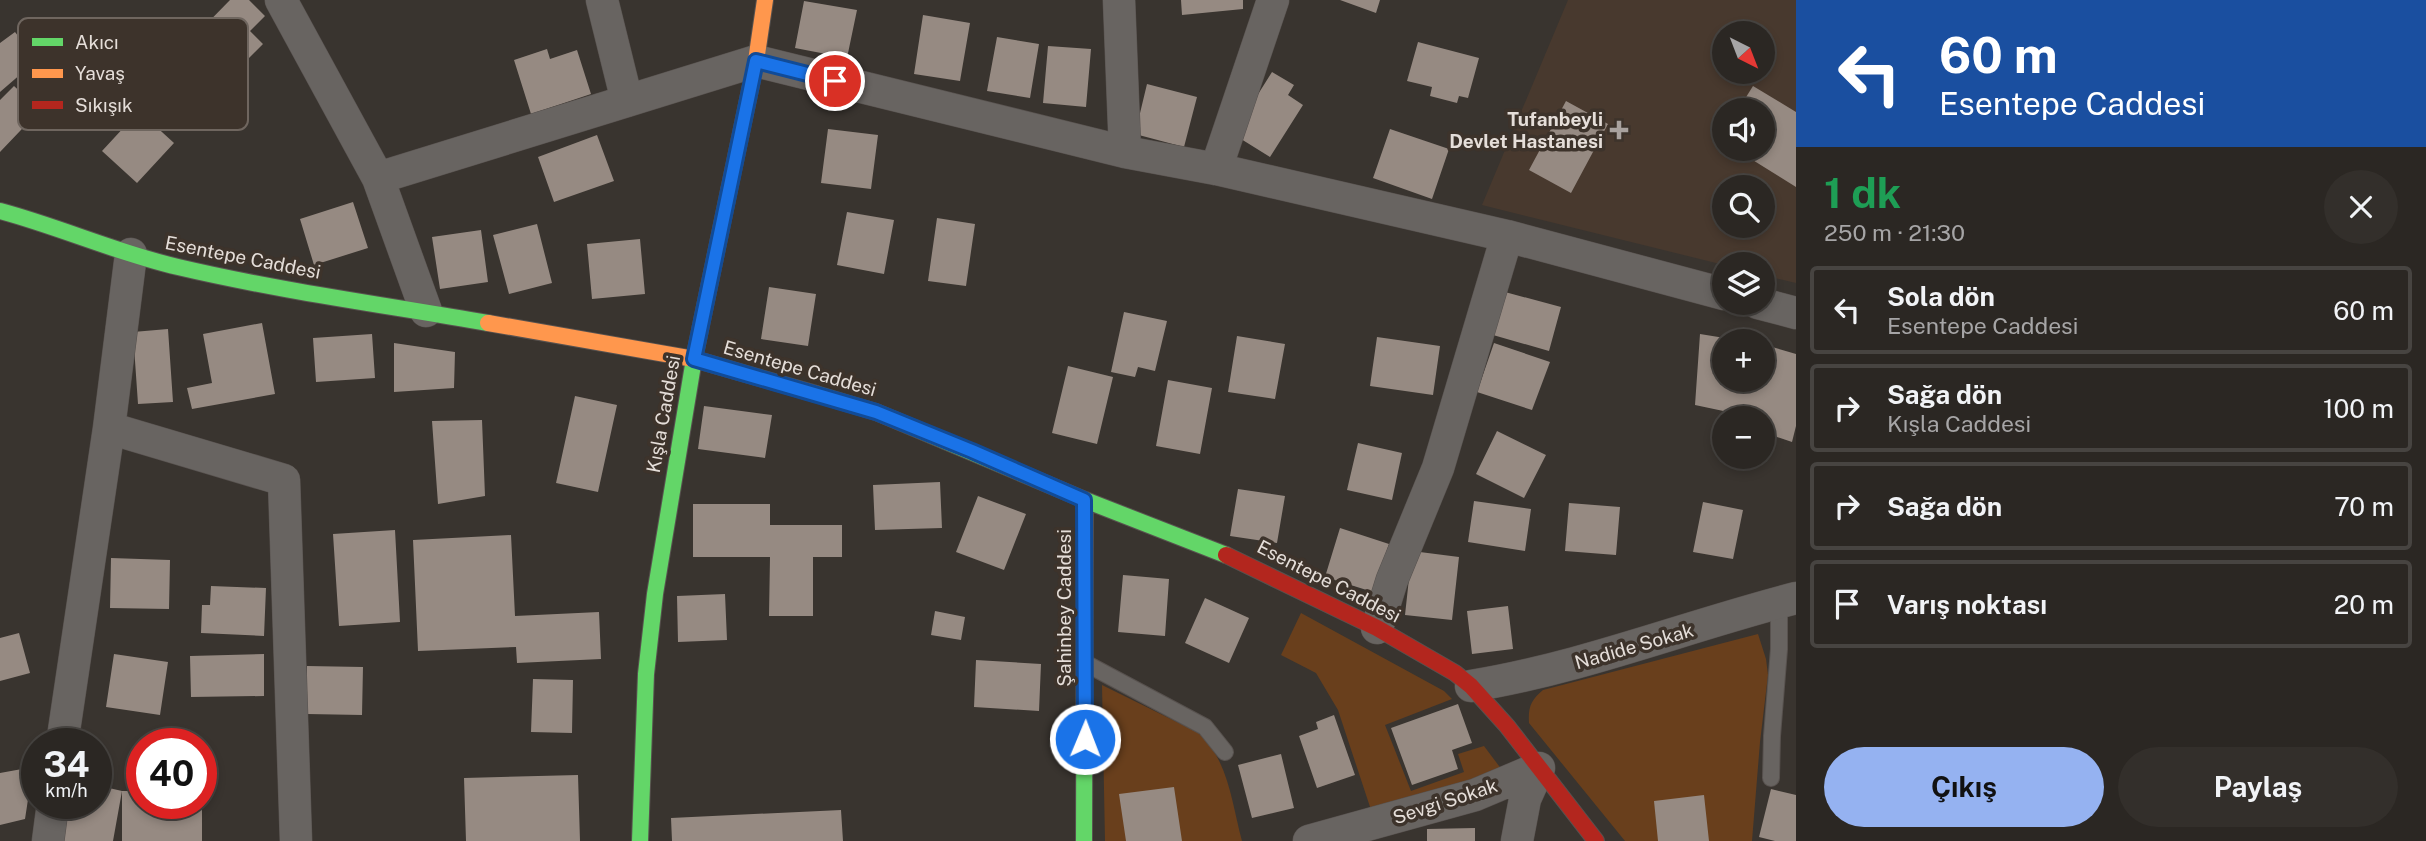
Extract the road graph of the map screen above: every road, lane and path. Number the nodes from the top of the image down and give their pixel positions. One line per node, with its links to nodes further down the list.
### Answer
1 (281, 0): 10 (street)
2 (602, 0): 7 (street)
3 (765, 0): 6 (street, Kışla Caddesi)
4 (1119, 0): 8 (street)
5 (1273, 0): 9 (street)
6 (756, 61): 7 (street); 8 (street); 18 (street, Kışla Caddesi)
7 (627, 101): 10 (street)
8 (1125, 152): 9 (street)
9 (1216, 169): 12 (street)
10 (378, 178): 16 (street)
11 (0, 211): 13 (street, Esentepe Caddesi)
12 (1507, 236): 14 (street); 22 (street)
13 (131, 254): 16 (street, Esentepe Caddesi); 19 (street)
14 (1712, 291)
15 (1775, 307): 17 (street)
16 (426, 311): 18 (street, Esentepe Caddesi)
17 (1796, 313)
18 (694, 359): 20 (street, Esentepe Caddesi); 32 (street, Kışla Caddesi)
19 (109, 428): 25 (street); 31 (street)
20 (1084, 500): 22 (street, Esentepe Caddesi); 23 (street, Şahinbey Caddesi)
21 (1787, 601): 24 (street, Nadide Sokak); 28 (lane)
22 (1377, 628): 24 (street, Esentepe Caddesi)
23 (1086, 663): 26 (lane); 33 (street, Şahinbey Caddesi)
24 (1471, 686): 27 (street, Esentepe Caddesi)
25 (64, 728)
26 (1225, 752)
27 (1539, 768): 34 (street, Sevgi Sokak); 35 (street); 36 (street, Esentepe Caddesi)
28 (1772, 778)
29 (51, 819): 30 (street)
30 (48, 841)
31 (296, 841)
32 (640, 841)
33 (1084, 841)
34 (1309, 841)
35 (1517, 841)
36 (1596, 841)

